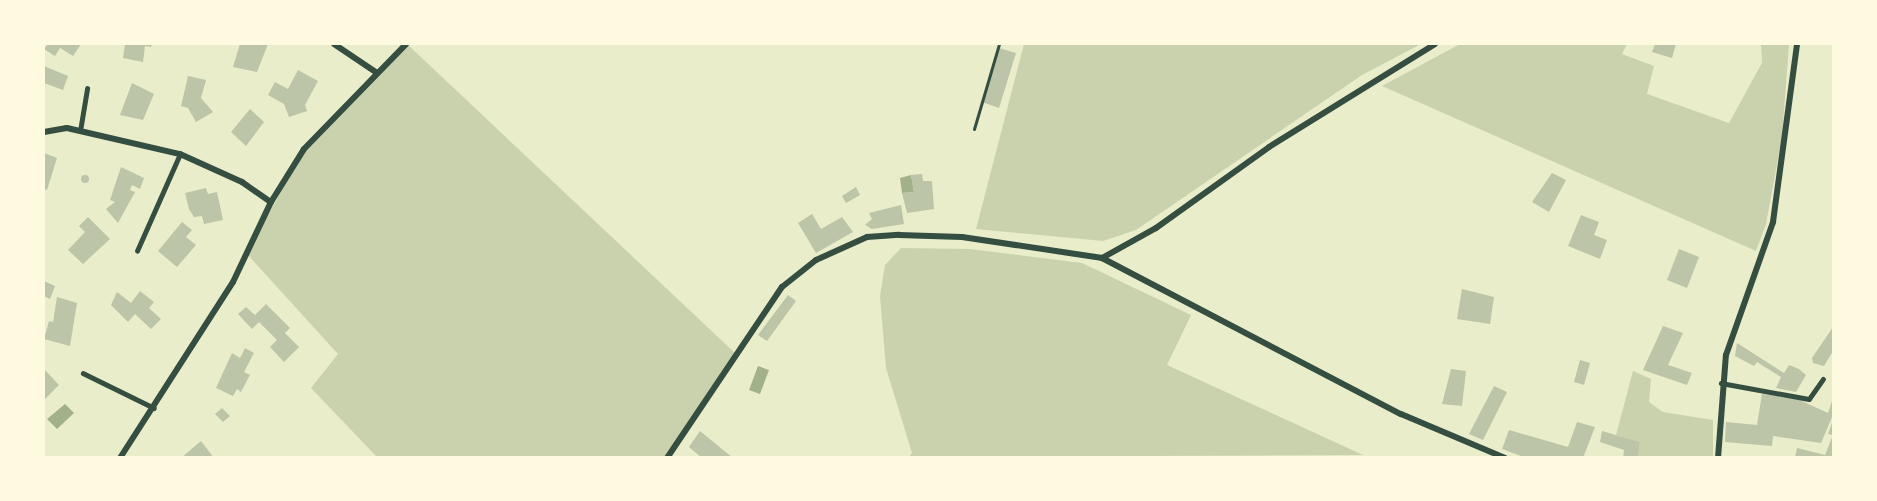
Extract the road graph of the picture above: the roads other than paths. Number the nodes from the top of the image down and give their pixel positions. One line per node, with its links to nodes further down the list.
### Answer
1 (334, 44): 5 (street)
2 (406, 44): 5 (street)
3 (1435, 44): 12 (street)
4 (1797, 44): 15 (street)
5 (377, 73): 10 (street)
6 (87, 89): 7 (lane)
7 (80, 130): 8 (street); 9 (street)
8 (44, 132)
9 (180, 154): 10 (street); 11 (lane)
10 (271, 202): 16 (street)
11 (137, 251)
12 (1102, 258): 18 (street); 19 (street)
13 (83, 373): 16 (lane)
14 (1823, 379): 15 (lane)
15 (1721, 383): 20 (street)
16 (154, 408): 17 (street)
17 (120, 458)
18 (667, 458)
19 (1505, 458)
20 (1718, 458)

